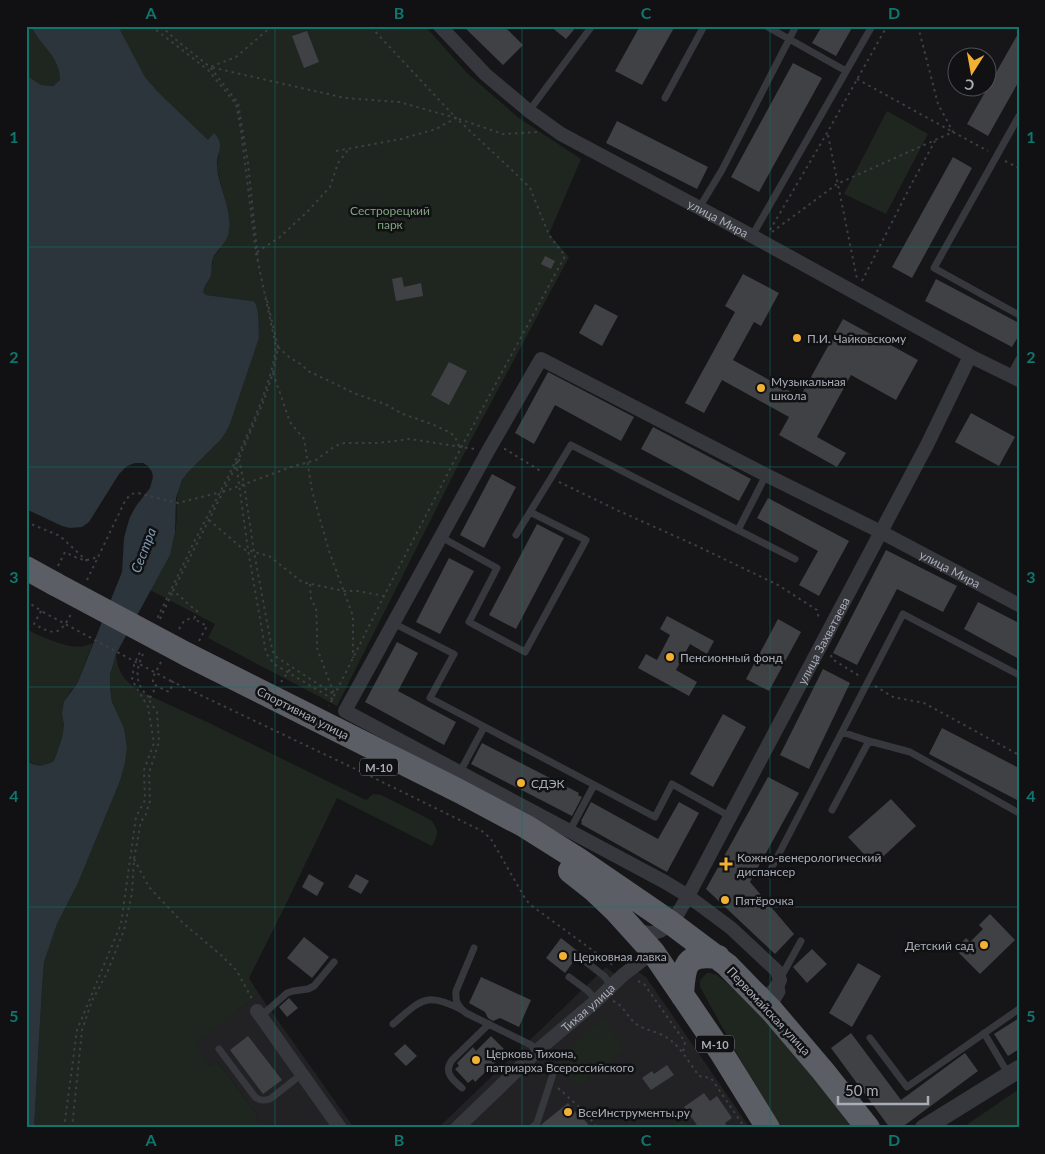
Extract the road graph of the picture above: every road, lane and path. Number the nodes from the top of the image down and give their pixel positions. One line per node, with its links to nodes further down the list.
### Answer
1 (151, 26): 46 (path)
2 (161, 26): 14 (path)
3 (272, 26): 14 (path)
4 (370, 26): 20 (path)
5 (440, 26): 18 (street, улица Мира)
6 (592, 26): 18 (lane)
7 (704, 26): 17 (lane)
8 (766, 26): 13 (lane)
9 (796, 26): 13 (lane)
10 (872, 26): 15 (lane)
11 (886, 26): 16 (path)
12 (919, 26): 22 (path)
13 (789, 40): 15 (lane); 30 (lane)
14 (210, 68): 20 (path); 32 (path)
15 (846, 71): 31 (lane)
16 (857, 79): 22 (path); 23 (path)
17 (665, 98)
18 (528, 111): 30 (street, улица Мира)
19 (1019, 116): 27 (lane)
20 (456, 118): 21 (path); 25 (path); 39 (path)
21 (542, 132)
22 (953, 132): 24 (path); 27 (path)
23 (827, 133): 29 (path); 29 (path)
24 (936, 140): 29 (path); 29 (path)
25 (349, 148): 26 (path); 32 (path)
26 (336, 151)
27 (996, 156): 28 (path); 33 (lane)
28 (1019, 168)
29 (837, 184)
30 (699, 208): 31 (street, улица Мира)
31 (752, 236): 35 (street, улица Мира)
32 (257, 252): 34 (path)
33 (1019, 315)
34 (278, 347): 37 (path); 39 (path)
35 (970, 356): 38 (street, улица Мира); 51 (street, улица Захватаева)
36 (1019, 359): 38 (lane)
37 (273, 373): 41 (path); 42 (path)
38 (1014, 378)
39 (460, 446): 40 (path); 42 (path); 62 (path)
40 (488, 451): 43 (street, улица Мира); 44 (path); 53 (street)
41 (239, 459): 45 (path); 46 (path)
42 (308, 462): 45 (path); 60 (path)
43 (766, 475): 50 (lane); 51 (street, улица Мира)
44 (552, 478): 47 (lane); 50 (lane); 67 (path)
45 (244, 484): 46 (path); 54 (path)
46 (222, 492): 48 (path); 56 (path); 64 (path)
47 (530, 512): 52 (lane); 53 (lane)
48 (209, 520): 54 (path); 70 (path)
49 (26, 522): 56 (path)
50 (738, 530): 55 (lane)
51 (881, 532): 63 (street, улица Мира); 67 (street, улица Захватаева)
52 (516, 535)
53 (441, 536): 65 (street)
54 (254, 552): 59 (path); 71 (path)
55 (795, 560)
56 (87, 561): 61 (path)
57 (26, 568): 61 (highway, Спортивная улица / М-10)
58 (26, 584): 61 (highway, Спортивная улица / М-10)
59 (310, 584): 60 (path); 77 (path)
60 (344, 591): 62 (path); 69 (path)
61 (45, 595): 66 (path); 70 (highway, Спортивная улица / М-10, bridge); 70 (path, bridge)
62 (384, 596): 69 (path)
63 (1019, 605)
64 (155, 622)
65 (394, 623): 79 (lane); 83 (street)
66 (45, 630)
67 (825, 638): 73 (path); 87 (street, улица Захватаева)
68 (142, 648): 124 (path)
69 (353, 660): 77 (path)
70 (182, 665): 76 (path); 90 (highway, Спортивная улица / М-10); 101 (path)
71 (291, 668): 74 (path); 77 (path)
72 (1019, 675): 73 (lane)
73 (868, 681): 80 (lane); 82 (path)
74 (281, 684)
75 (156, 686): 89 (path)
76 (169, 692)
77 (335, 695): 78 (path)
78 (328, 708)
79 (484, 727): 83 (lane); 84 (lane)
80 (842, 732): 81 (lane); 91 (lane)
81 (869, 741): 85 (lane); 86 (lane)
82 (1019, 754)
83 (460, 772): 88 (street)
84 (594, 785): 87 (lane); 88 (lane)
85 (832, 810)
86 (1019, 813)
87 (731, 817): 92 (street, улица Захватаева)
88 (569, 832): 92 (street)
89 (134, 859): 109 (path); 125 (path)
90 (577, 867): 93 (highway, Первомайская улица / М-10); 94 (highway, М-10)
91 (768, 875)
92 (688, 896): 93 (street, улица Захватаева); 103 (street)
93 (672, 923): 94 (street); 98 (highway, Первомайская улица / М-10)
94 (634, 930): 97 (highway, М-10)
95 (801, 941): 103 (lane)
96 (474, 948): 110 (lane)
97 (653, 952): 101 (street, Тихая улица); 105 (highway, М-10)
98 (718, 957): 105 (highway); 107 (highway, Первомайская улица / М-10)
99 (334, 962): 109 (lane)
100 (586, 962): 104 (lane)
101 (623, 975): 104 (street, Тихая улица); 117 (path)
102 (568, 977): 106 (lane)
103 (780, 980): 107 (street)
104 (612, 986): 106 (street, Тихая улица)
105 (682, 995): 131 (highway, М-10)
106 (603, 1000): 116 (street, Тихая улица); 117 (path)
107 (765, 1004): 132 (highway, Первомайская улица / М-10)
108 (1019, 1009): 113 (lane)
109 (259, 1013): 120 (street)
110 (466, 1013): 111 (lane); 112 (lane)
111 (394, 1024)
112 (489, 1024): 116 (lane); 123 (lane)
113 (984, 1033): 114 (lane); 119 (lane)
114 (870, 1038)
115 (219, 1049): 120 (lane)
116 (538, 1050): 127 (street, Тихая улица)
117 (683, 1053): 130 (path)
118 (528, 1068): 122 (path)
119 (1014, 1072): 133 (street)
120 (302, 1074): 126 (street)
121 (553, 1074): 122 (lane)
122 (551, 1082): 128 (lane); 129 (path)
123 (462, 1088)
124 (64, 1128)
125 (72, 1128)
126 (340, 1128)
127 (458, 1128)
128 (532, 1128)
129 (598, 1128)
130 (745, 1128)
131 (768, 1128)
132 (868, 1128)
133 (924, 1128)

